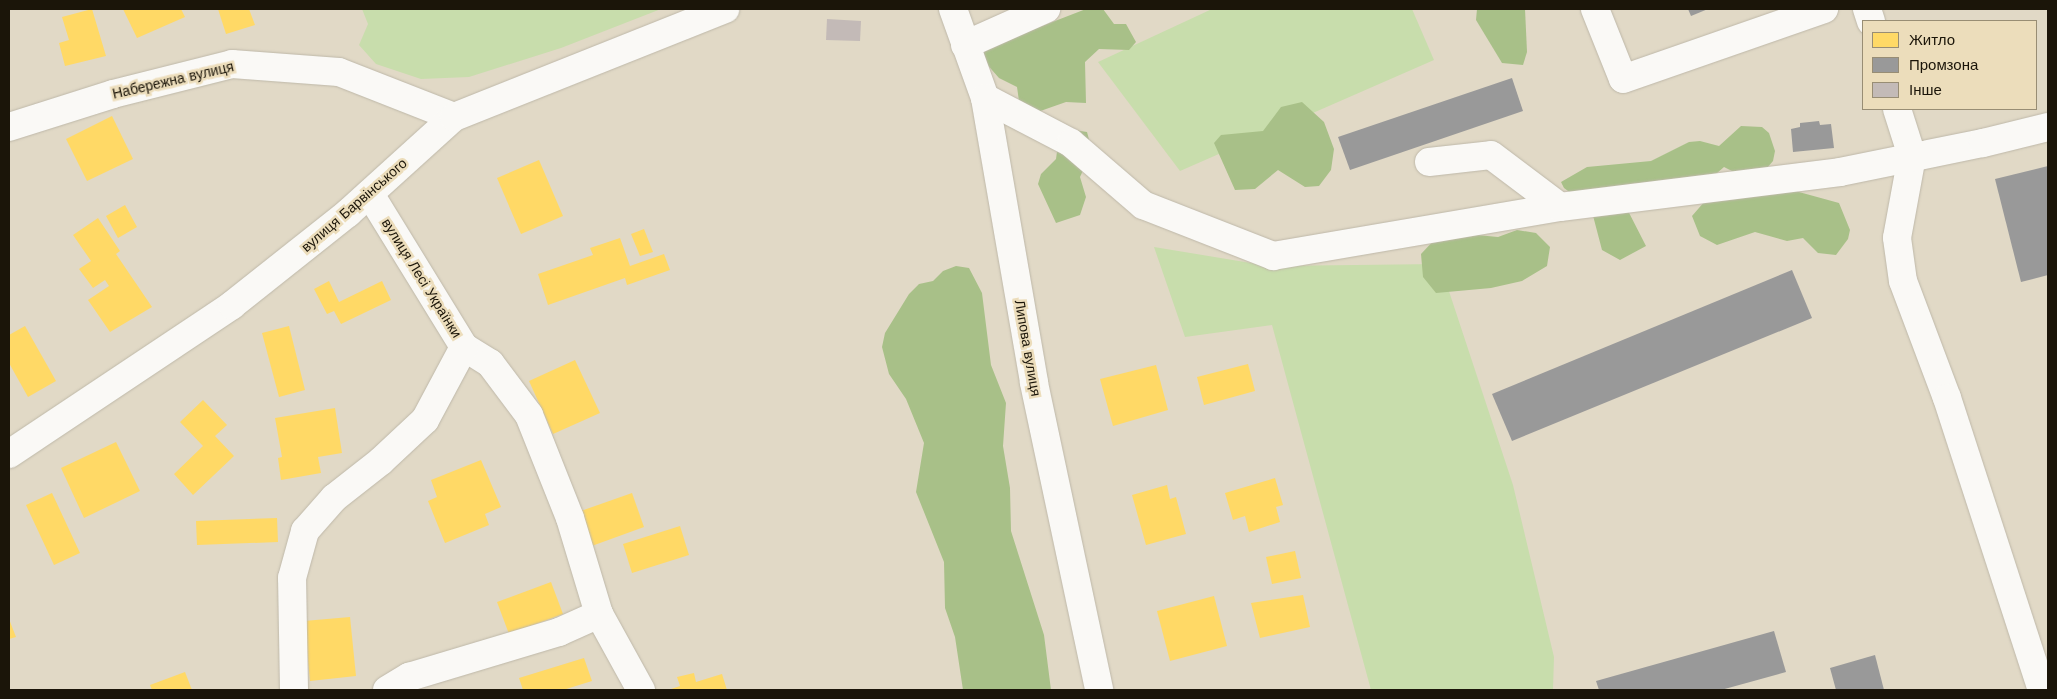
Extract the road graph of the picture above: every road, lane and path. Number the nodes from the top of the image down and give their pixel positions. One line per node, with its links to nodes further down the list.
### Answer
1 (726, 9): 9 (street, вулиця Барвінського)
2 (952, 9): 6 (street, Липова вулиця)
3 (1046, 9): 6 (street)
4 (1595, 9): 5 (street)
5 (1824, 9)
6 (965, 45): 7 (street, Липова вулиця)
7 (985, 98): 15 (street); 22 (street, Липова вулиця)
8 (1897, 110): 12 (street)
9 (454, 117): 10 (street, Набережна вулиця); 14 (street, вулиця Барвінського)
10 (9, 127)
11 (2048, 127): 12 (street)
12 (1912, 156): 15 (street); 23 (street)
13 (1429, 162): 15 (street)
14 (370, 194): 16 (street, вулиця Лесі Українки); 17 (street, вулиця Барвінського)
15 (1560, 207)
16 (464, 347): 18 (street); 19 (street, вулиця Лесі Українки)
17 (9, 454)
18 (599, 614): 20 (street); 21 (street)
19 (294, 690)
20 (387, 690)
21 (641, 690)
22 (1099, 690)
23 (2042, 690)

